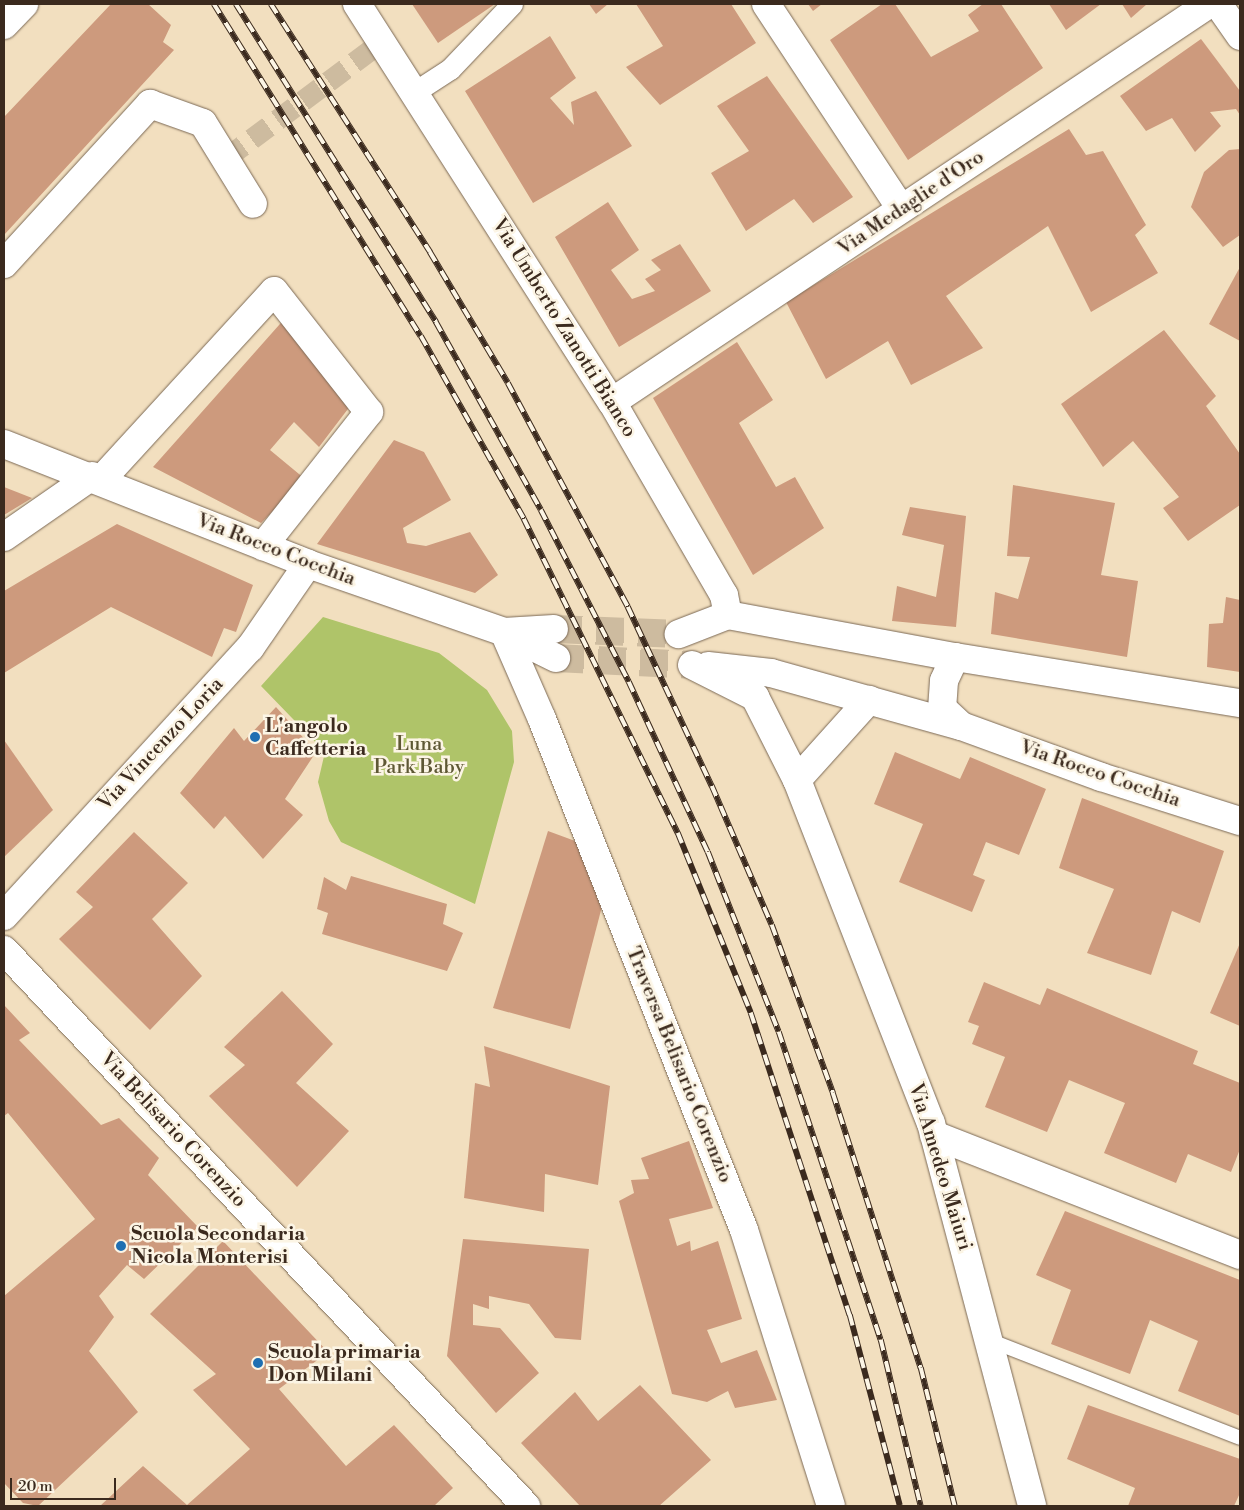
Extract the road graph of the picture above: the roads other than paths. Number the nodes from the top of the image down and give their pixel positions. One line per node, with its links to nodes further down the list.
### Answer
1 (24, 4): 7 (street)
2 (358, 4): 9 (street, Via Umberto Zanotti Bianco)
3 (512, 4): 9 (street)
4 (766, 4): 11 (street)
5 (1209, 4): 11 (street, Via Medaglie d'Oro)
6 (1218, 4): 8 (street)
7 (4, 25)
8 (1240, 36)
9 (413, 93): 13 (street, Via Umberto Zanotti Bianco)
10 (253, 204): 12 (street)
11 (901, 209): 13 (street, Via Medaglie d'Oro)
12 (4, 264)
13 (612, 402): 19 (street, Via Umberto Zanotti Bianco)
14 (4, 444): 15 (street, Via Rocco Cocchia)
15 (96, 478): 16 (street); 17 (street, Via Rocco Cocchia); 17 (street)
16 (4, 537)
17 (263, 546): 18 (street, Via Rocco Cocchia)
18 (308, 564): 21 (street, Via Rocco Cocchia); 31 (street, Via Vincenzo Loria)
19 (728, 615): 22 (street); 23 (street)
20 (554, 629): 21 (street, Via Rocco Cocchia)
21 (504, 632): 24 (street); 38 (street, Traversa Belisario Corenzio)
22 (679, 634)
23 (955, 657): 27 (street); 28 (street, Via Rocco Cocchia)
24 (556, 658)
25 (692, 665): 26 (street, Via Rocco Cocchia); 29 (street, Via Amedeo Maiuri)
26 (869, 700): 28 (street, Via Rocco Cocchia); 29 (street)
27 (1240, 703)
28 (961, 726): 30 (street, Via Rocco Cocchia)
29 (797, 780): 33 (street, Via Amedeo Maiuri)
30 (1240, 821)
31 (4, 916)
32 (4, 950): 37 (street, Via Belisario Corenzio)
33 (934, 1135): 34 (street); 35 (street, Via Amedeo Maiuri)
34 (1240, 1255)
35 (989, 1340): 36 (lane); 39 (street, Via Amedeo Maiuri)
36 (1240, 1438)
37 (526, 1506)
38 (831, 1506)
39 (1032, 1506)

